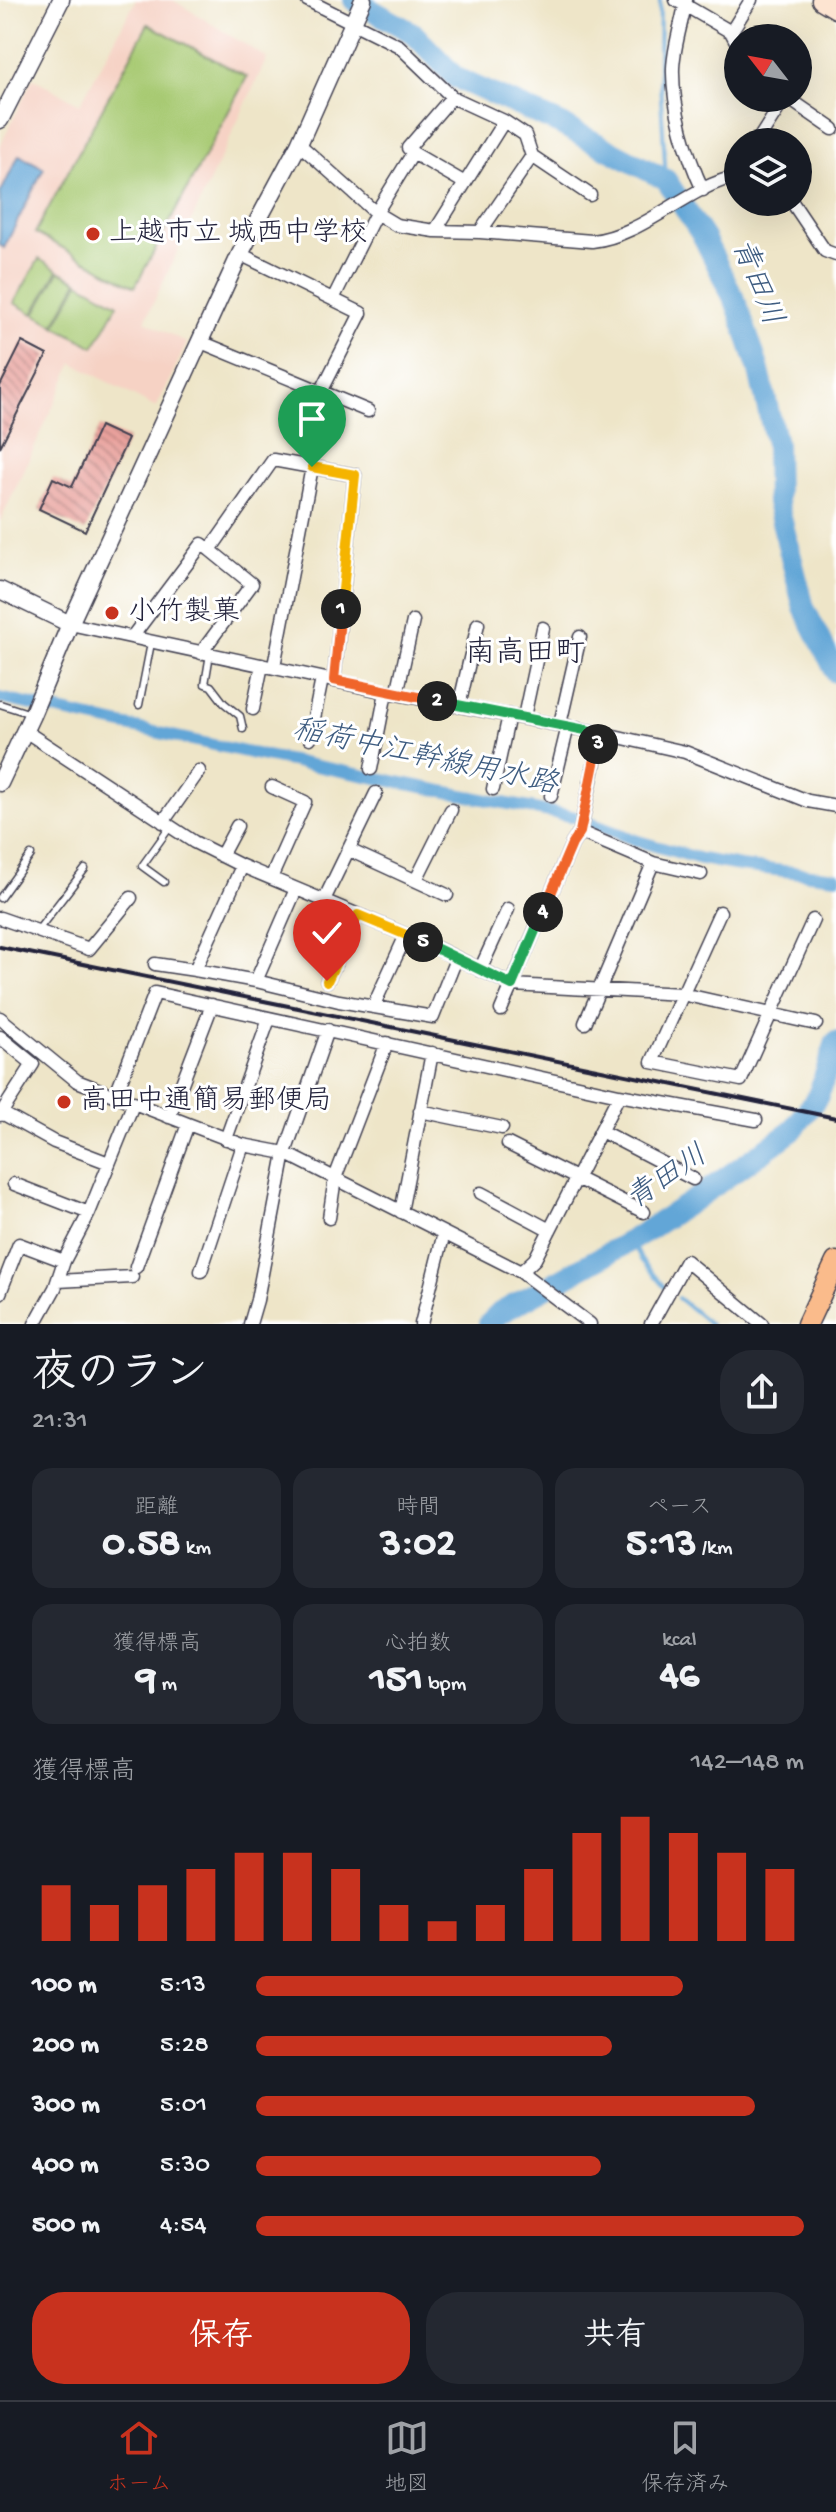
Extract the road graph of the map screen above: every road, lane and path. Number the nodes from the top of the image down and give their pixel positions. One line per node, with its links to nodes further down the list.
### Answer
1 (61, 0): 13 (street)
2 (307, 0): 8 (street)
3 (363, 0): 8 (street)
4 (751, 0): 9 (street)
5 (821, 0): 7 (main road)
6 (681, 1): 10 (street); 21 (street)
7 (836, 9)
8 (352, 23): 11 (street); 16 (street)
9 (736, 24)
10 (724, 28)
11 (452, 97): 14 (street); 17 (street)
12 (808, 112): 15 (street)
13 (0, 120)
14 (504, 121): 18 (street); 20 (street)
15 (833, 129)
16 (299, 144): 23 (street); 27 (street)
17 (413, 153): 20 (street); 23 (street)
18 (532, 156): 22 (street); 26 (street)
19 (724, 180): 21 (street)
20 (465, 183): 25 (street)
21 (701, 191): 26 (street)
22 (590, 195)
23 (376, 213): 25 (street); 29 (street)
24 (801, 216): 28 (street)
25 (435, 231): 26 (street)
26 (480, 232)
27 (240, 254): 29 (street); 30 (street)
28 (836, 255)
29 (333, 299): 31 (street)
30 (201, 342): 31 (street); 37 (street)
31 (321, 392): 32 (street)
32 (368, 411)
33 (312, 467): 34 (street); 44 (street); 45 (street)
34 (210, 550): 40 (street); 43 (street)
35 (0, 590): 37 (street)
36 (413, 621): 46 (street)
37 (70, 624): 40 (street); 51 (street)
38 (478, 624): 49 (street)
39 (543, 628): 53 (street)
40 (132, 637): 42 (street)
41 (580, 637): 54 (street)
42 (151, 643): 43 (street); 48 (lane)
43 (206, 653): 44 (street); 55 (lane)
44 (268, 666): 45 (street); 50 (street)
45 (328, 680): 46 (street); 58 (street)
46 (392, 693): 49 (street); 59 (street)
47 (0, 704): 51 (lane)
48 (139, 705)
49 (459, 706): 52 (street)
50 (253, 709)
51 (32, 715): 56 (street)
52 (509, 715): 53 (street); 63 (street)
53 (524, 717): 54 (street)
54 (564, 725): 57 (street); 65 (street)
55 (243, 729)
56 (25, 731): 61 (street); 68 (street)
57 (601, 733): 66 (street); 70 (street)
58 (310, 738)
59 (371, 769)
60 (199, 771): 68 (street)
61 (0, 783)
62 (272, 787): 78 (street)
63 (493, 789)
64 (376, 793): 71 (street)
65 (551, 796)
66 (836, 806)
67 (451, 810): 79 (street)
68 (167, 825): 73 (street); 80 (lane)
69 (237, 826): 73 (street)
70 (580, 832): 74 (street); 99 (street)
71 (349, 850): 79 (street); 85 (street)
72 (31, 855): 83 (lane)
73 (221, 856): 75 (street)
74 (653, 863): 77 (street); 100 (street)
75 (242, 866): 78 (street); 95 (street)
76 (85, 869): 91 (lane)
77 (701, 874)
78 (271, 878): 81 (street)
79 (416, 880): 82 (street)
80 (164, 882)
81 (296, 889): 85 (street); 97 (street)
82 (447, 895)
83 (0, 898)
84 (131, 898): 91 (street)
85 (324, 900): 88 (street)
86 (508, 909): 96 (street)
87 (720, 912): 101 (street)
88 (358, 915): 92 (street); 98 (street)
89 (0, 918): 91 (street)
90 (813, 920): 105 (street)
91 (37, 932)
92 (406, 935): 93 (street); 103 (street)
93 (456, 959): 96 (street); 103 (street)
94 (155, 964): 95 (street)
95 (195, 970): 97 (street)
96 (480, 970): 99 (street)
97 (256, 981): 103 (street)
98 (327, 981)
99 (512, 985): 100 (street); 104 (street)
100 (599, 990): 101 (street); 108 (street)
101 (682, 994): 105 (street); 105 (street)
102 (212, 1005): 107 (street); 115 (street); 119 (street)
103 (373, 1007)
104 (501, 1010)
105 (771, 1014): 109 (street)
106 (0, 1018): 115 (street)
107 (269, 1019): 110 (street); 124 (street)
108 (585, 1023)
109 (816, 1024)
110 (328, 1030): 112 (street); 127 (street)
111 (0, 1037): 118 (street)
112 (387, 1043): 113 (street); 129 (street)
113 (432, 1053): 114 (street); 117 (street)
114 (619, 1095): 120 (street); 123 (street)
115 (115, 1096): 116 (street)
116 (134, 1102): 119 (street); 128 (street)
117 (420, 1111): 122 (street); 134 (street)
118 (0, 1113): 128 (street)
119 (169, 1117): 121 (street)
120 (756, 1120)
121 (188, 1124): 124 (street); 144 (street)
122 (502, 1128)
123 (601, 1131): 130 (street); 131 (street)
124 (226, 1139): 126 (street)
125 (508, 1144): 130 (street)
126 (243, 1145): 127 (street); 142 (street)
127 (285, 1153): 129 (street); 147 (street)
128 (109, 1163): 136 (street)
129 (335, 1178): 134 (street); 137 (street)
130 (576, 1179): 135 (street); 138 (street)
131 (693, 1179)
132 (14, 1184): 136 (street)
133 (481, 1193): 138 (street)
134 (401, 1212): 139 (street)
135 (644, 1212)
136 (89, 1213): 140 (street)
137 (329, 1218)
138 (550, 1230): 143 (street)
139 (444, 1233): 143 (street); 148 (street)
140 (64, 1261): 144 (street); 145 (street)
141 (836, 1262): 152 (main road)
142 (201, 1271)
143 (526, 1276): 149 (street)
144 (58, 1281): 146 (street)
145 (0, 1293)
146 (35, 1324)
147 (250, 1324)
148 (421, 1324)
149 (590, 1324)
150 (651, 1324): 151 (street)
151 (762, 1324)
152 (807, 1324)

